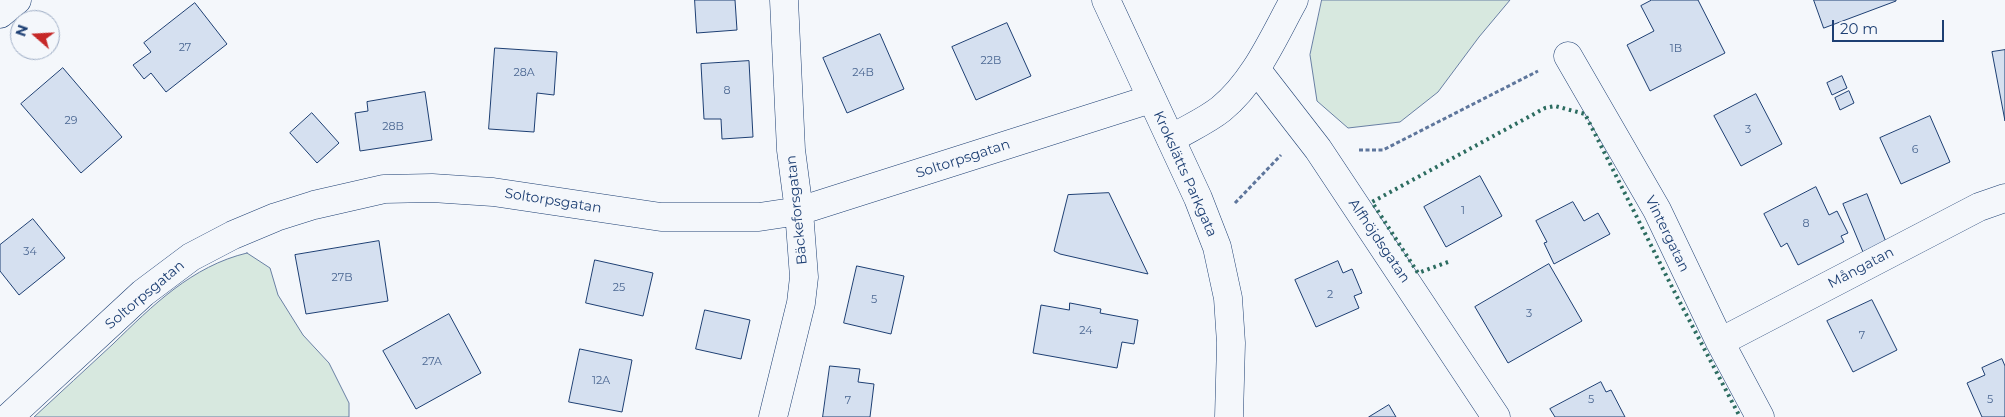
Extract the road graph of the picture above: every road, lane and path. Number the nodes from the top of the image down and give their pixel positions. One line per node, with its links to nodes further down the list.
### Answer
1 (17, 0): 5 (street)
2 (784, 0): 14 (street, Bäckeforsgatan)
3 (1106, 0): 8 (street, Krokslätts Parkgata)
4 (1294, 0): 7 (street)
5 (0, 14)
6 (1568, 56): 11 (path); 15 (street, Vintergatan)
7 (1256, 69): 9 (street, Alfhöjdsgatan); 10 (street)
8 (1151, 99): 10 (street, Krokslätts Parkgata); 14 (street, Soltorpsgatan)
9 (1301, 127): 11 (street, Alfhöjdsgatan); 13 (path)
10 (1171, 139): 18 (street, Krokslätts Parkgata)
11 (1318, 149): 19 (street, Alfhöjdsgatan)
12 (2005, 198): 15 (street, Mångatan)
13 (1231, 207)
14 (799, 211): 16 (street, Soltorpsgatan); 17 (street, Bäckeforsgatan)
15 (1720, 342): 20 (street, Vintergatan)
16 (9, 417)
17 (772, 417)
18 (1229, 417)
19 (1496, 417)
20 (1760, 417)

